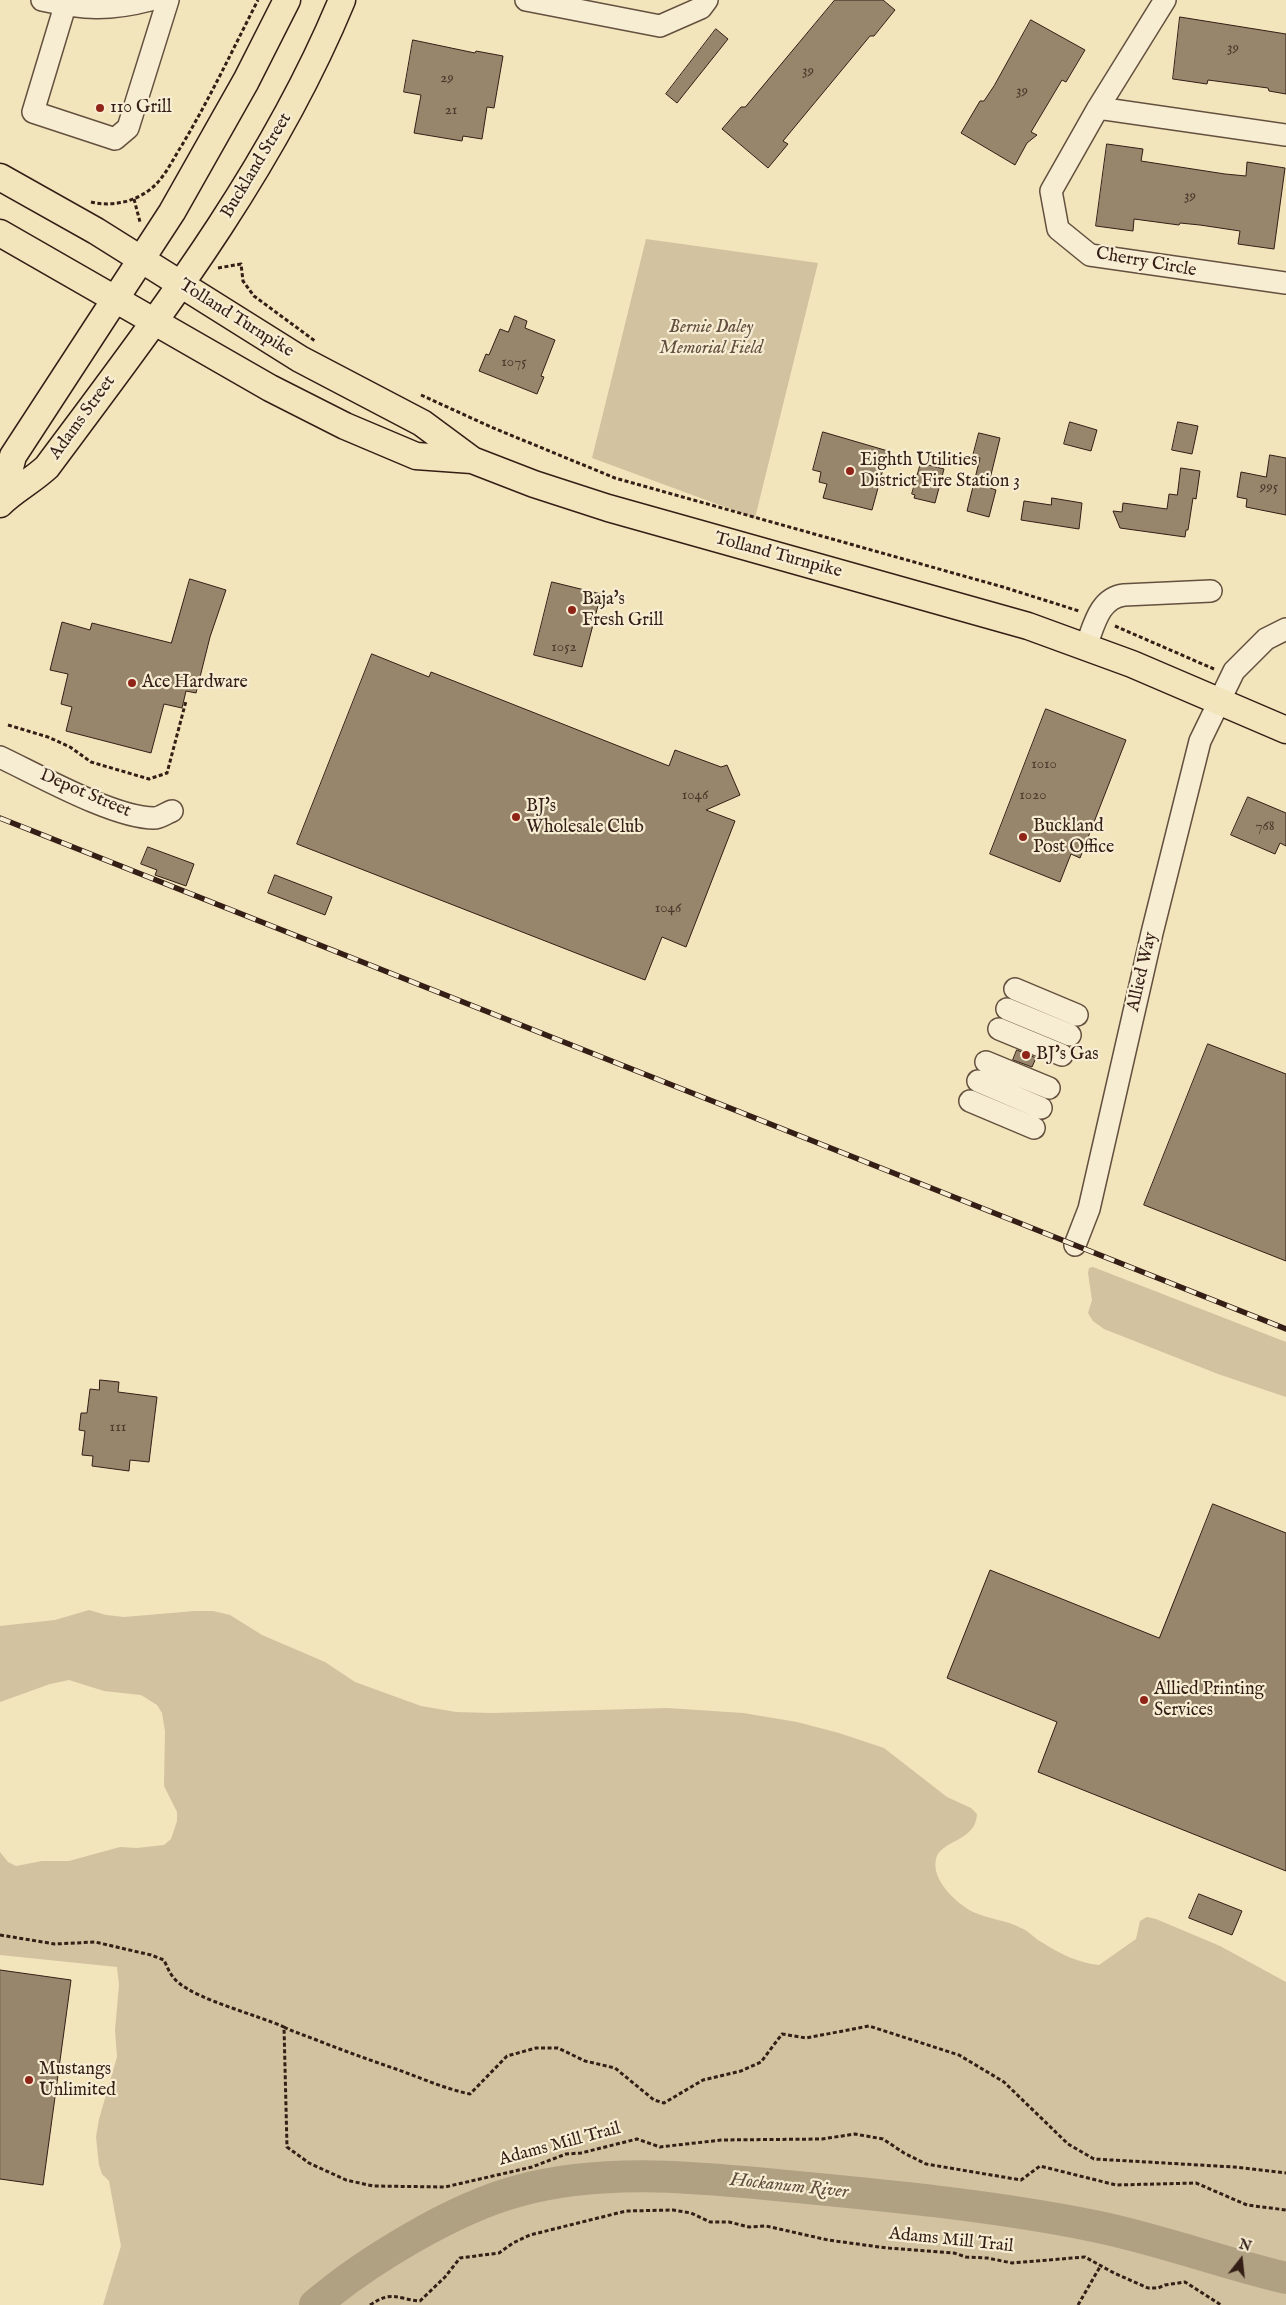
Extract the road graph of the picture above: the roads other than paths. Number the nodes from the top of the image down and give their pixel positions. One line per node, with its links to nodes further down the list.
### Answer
1 (42, 0): 9 (street)
2 (150, 0): 9 (street)
3 (168, 0): 9 (street)
4 (287, 0): 14 (main road)
5 (342, 0): 16 (main road, Buckland Street)
6 (526, 0): 7 (street)
7 (707, 0)
8 (1165, 0): 10 (street, Cherry Circle)
9 (65, 6)
10 (1098, 108): 11 (street); 15 (street, Cherry Circle)
11 (1286, 135)
12 (0, 177): 14 (main road, Tolland Turnpike)
13 (0, 233): 17 (main road, Tolland Turnpike)
14 (142, 259): 16 (main road, Tolland Turnpike); 17 (main road)
15 (1286, 283)
16 (181, 284): 18 (main road, Buckland Street); 19 (main road, Tolland Turnpike)
17 (116, 299): 18 (main road, Tolland Turnpike); 20 (main road, Adams Street)
18 (154, 321): 19 (main road, Tolland Turnpike); 20 (main road, Adams Street)
19 (472, 460): 23 (main road, Tolland Turnpike)
20 (0, 504)
21 (1211, 591): 23 (street)
22 (1286, 630): 24 (street)
23 (1086, 646): 24 (main road, Tolland Turnpike)
24 (1220, 701): 25 (main road, Tolland Turnpike); 30 (street, Allied Way)
25 (1286, 730)
26 (0, 757): 27 (street, Depot Street)
27 (172, 811)
28 (1072, 1030): 28 (street)
29 (1044, 1103): 29 (street)
30 (1075, 1245)

